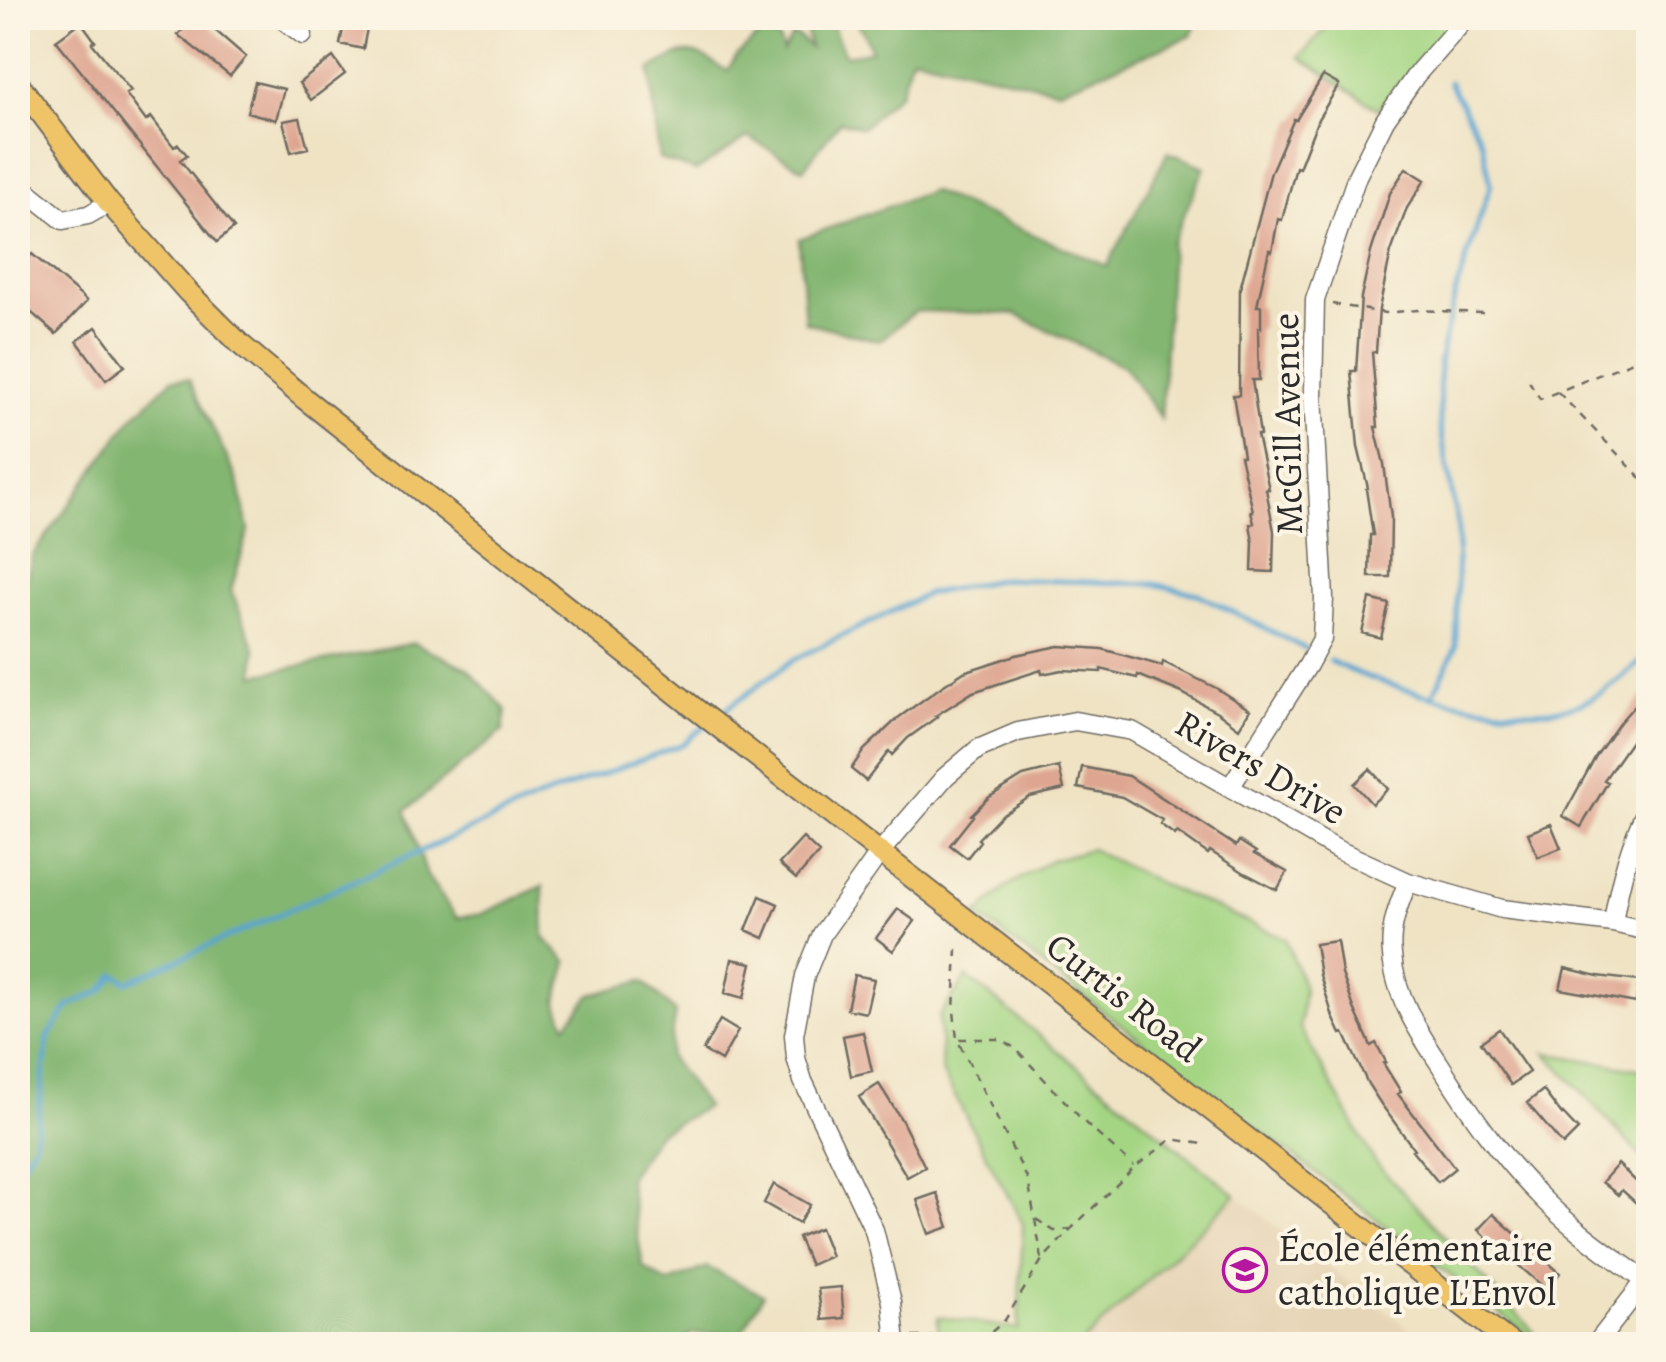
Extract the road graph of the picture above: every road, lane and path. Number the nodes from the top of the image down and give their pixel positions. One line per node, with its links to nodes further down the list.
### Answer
1 (280, 18): 3 (street)
2 (1466, 18): 7 (street, McGill Avenue)
3 (303, 35)
4 (18, 83): 6 (main road, Curtis Road)
5 (18, 184): 6 (street)
6 (109, 203): 15 (main road, Curtis Road)
7 (1316, 300): 8 (path); 13 (street, McGill Avenue)
8 (1483, 314)
9 (1640, 358): 11 (path)
10 (1530, 382): 11 (path)
11 (1558, 392): 12 (path)
12 (1648, 494)
13 (1231, 786): 15 (street, Rivers Drive); 16 (street, Rivers Drive)
14 (1648, 807): 17 (street)
15 (880, 852): 27 (street, Rivers Drive); 28 (main road, Curtis Road)
16 (1408, 882): 17 (street, Rivers Drive); 26 (street)
17 (1613, 923): 18 (street, Rivers Drive)
18 (1648, 932)
19 (957, 949): 20 (path)
20 (957, 1039): 22 (path); 23 (path)
21 (1208, 1144): 22 (path)
22 (1134, 1167): 24 (path)
23 (1035, 1218): 24 (path); 25 (path)
24 (1072, 1228): 25 (path)
25 (1042, 1260): 27 (path)
26 (1647, 1279): 29 (street)
27 (896, 1341)
28 (1512, 1344)
29 (1596, 1344)

